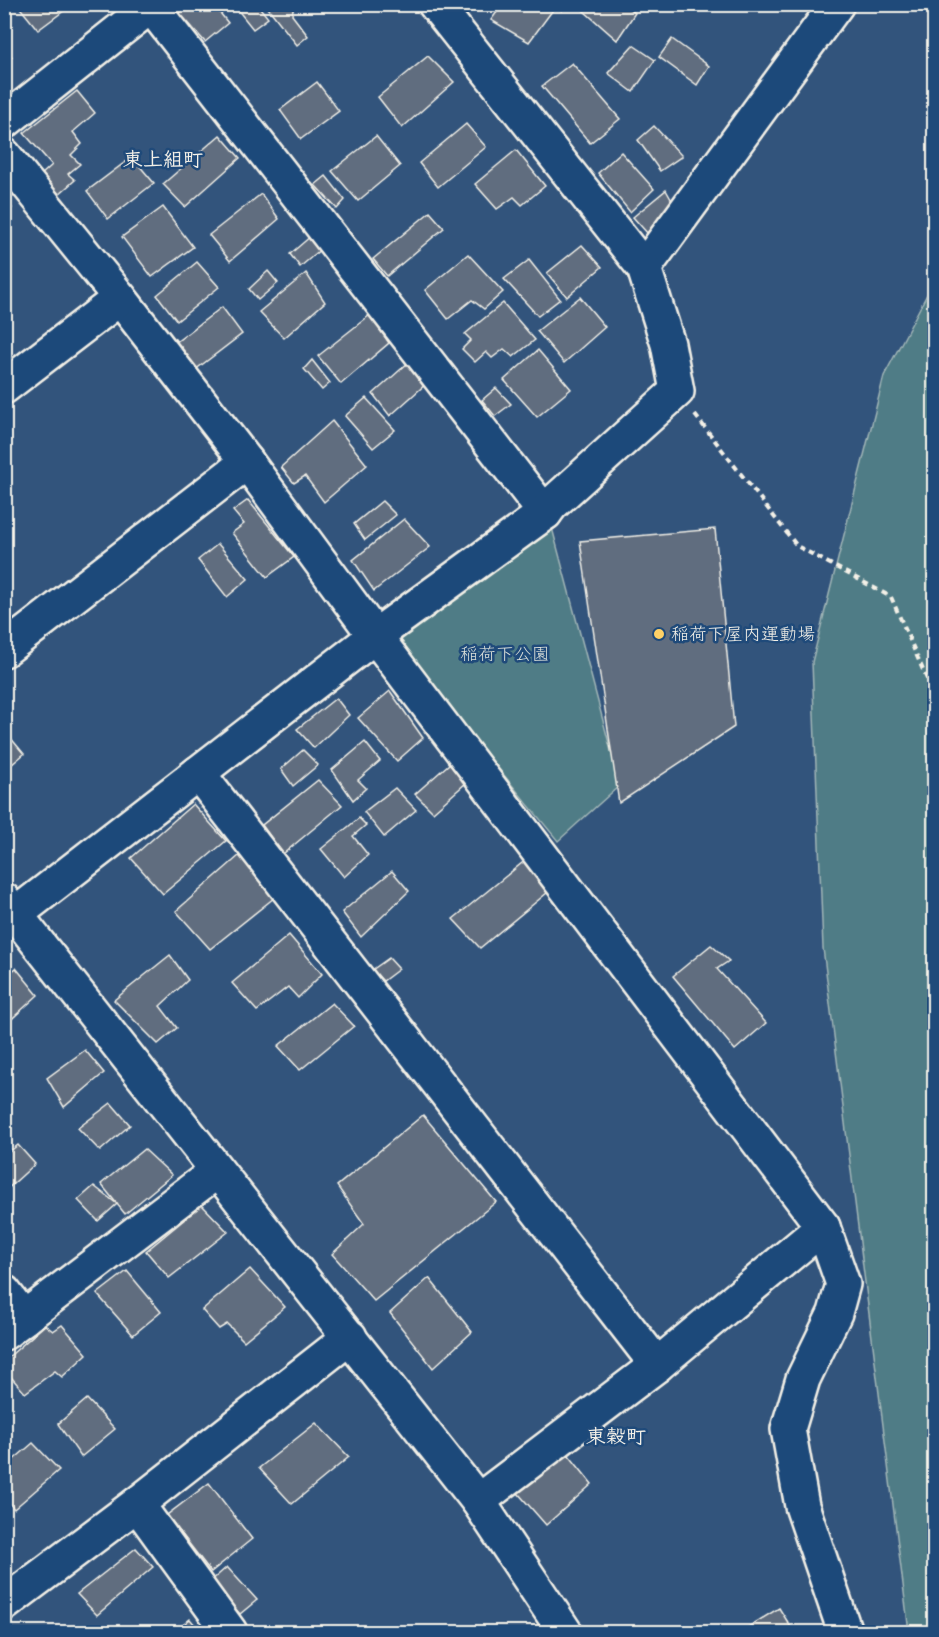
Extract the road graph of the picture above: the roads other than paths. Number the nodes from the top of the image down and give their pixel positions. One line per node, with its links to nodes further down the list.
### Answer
1 (837, 4): 6 (street)
2 (152, 5): 4 (street); 10 (street)
3 (452, 12): 6 (street)
4 (4, 122)
5 (4, 155): 7 (street)
6 (644, 268): 10 (street)
7 (120, 298): 8 (street); 9 (street)
8 (4, 387)
9 (247, 462): 11 (street); 12 (street)
10 (545, 513): 11 (street)
11 (375, 636): 13 (street); 16 (street)
12 (4, 650)
13 (198, 772): 14 (street); 20 (street)
14 (10, 907): 15 (street)
15 (216, 1171): 18 (street); 19 (street)
16 (823, 1227): 20 (street); 26 (street)
17 (4, 1292): 18 (street)
18 (14, 1325)
19 (350, 1337): 21 (street); 22 (street)
20 (657, 1365): 21 (street)
21 (478, 1501): 25 (street)
22 (137, 1504): 23 (street); 24 (street)
23 (4, 1604)
24 (230, 1632)
25 (565, 1632)
26 (845, 1632)

